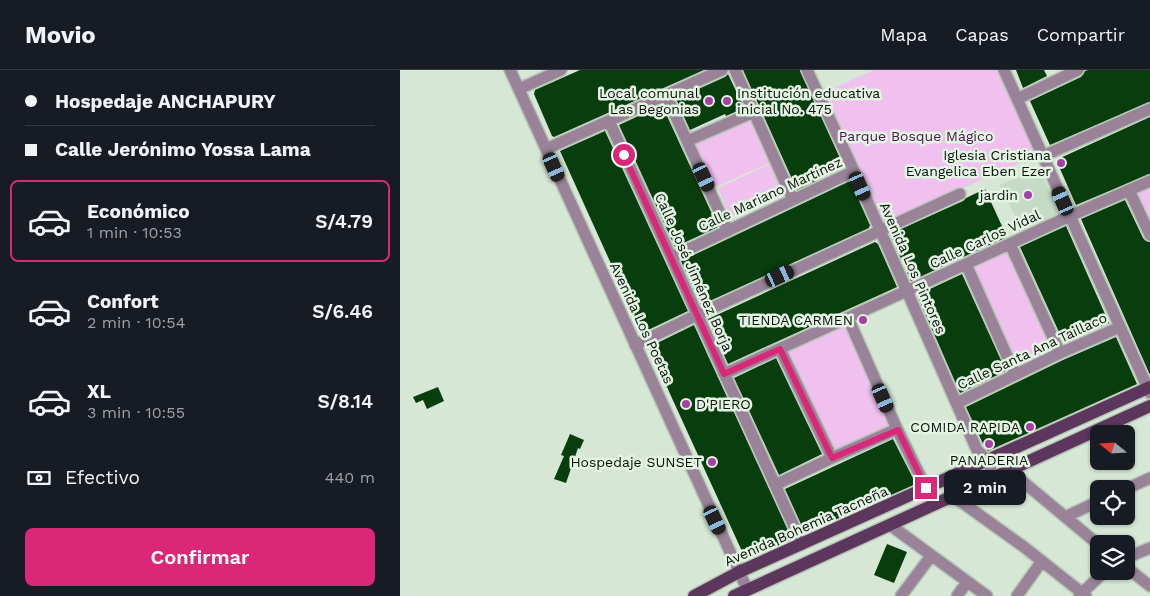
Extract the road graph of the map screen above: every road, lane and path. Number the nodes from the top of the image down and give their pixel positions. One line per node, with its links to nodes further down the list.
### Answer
1 (510, 70): 8 (street, Avenida Los Poetas)
2 (561, 70): 8 (street)
3 (722, 70): 9 (street)
4 (735, 70): 12 (street)
5 (807, 70): 17 (street, Avenida Los Pintores)
6 (1004, 70): 10 (street)
7 (1077, 70): 10 (street)
8 (519, 89): 15 (street, Avenida Los Poetas)
9 (666, 95): 13 (street); 14 (street)
10 (1017, 99): 16 (street)
11 (1150, 109): 16 (street)
12 (754, 112): 14 (street); 21 (street)
13 (609, 121): 15 (street); 27 (street, Calle José Jiménez Borja)
14 (687, 141): 24 (street)
15 (546, 149): 33 (street, Avenida Los Poetas)
16 (1043, 156): 22 (street)
17 (854, 171): 21 (street, Calle Mariano Martínez); 23 (street, Avenida Los Pintores)
18 (1150, 181): 19 (street, Calle Carlos Vidal)
19 (1129, 190): 22 (street, Calle Carlos Vidal); 25 (street)
20 (960, 194): 23 (street)
21 (793, 200): 24 (street, Calle Mariano Martínez)
22 (1070, 216): 26 (street, Calle Carlos Vidal); 32 (street)
23 (880, 230): 29 (street, Avenida Los Pintores); 30 (street)
24 (728, 231): 27 (street, Calle Mariano Martínez)
25 (1150, 234)
26 (1010, 244): 28 (street, Calle Carlos Vidal); 35 (street)
27 (672, 257): 30 (street, Calle José Jiménez Borja)
28 (966, 264): 29 (street, Calle Carlos Vidal); 37 (street)
29 (907, 291): 31 (street, Calle Carlos Vidal); 39 (street, Avenida Los Pintores)
30 (697, 315): 33 (street); 36 (street, Calle José Jiménez Borja)
31 (848, 318): 34 (street, Calle Carlos Vidal); 41 (street)
32 (1120, 327): 35 (street, Calle Santa Ana Taillaco); 38 (street)
33 (635, 345): 60 (street, Avenida Los Poetas)
34 (780, 349): 36 (street, Calle Carlos Vidal); 42 (street)
35 (1060, 353): 37 (street, Calle Santa Ana Taillaco)
36 (724, 374): 47 (street, Calle José Jiménez Borja)
37 (1015, 374): 39 (street, Calle Santa Ana Taillaco)
38 (1149, 390): 43 (main road, Avenida Bohemia Tacneña)
39 (957, 403): 43 (street, Avenida Los Pintores)
40 (1150, 406): 44 (main road)
41 (898, 430): 42 (street); 49 (street)
42 (832, 458): 47 (street)
43 (988, 461): 45 (street, Avenida Los Pintores); 49 (main road, Avenida Bohemia Tacneña)
44 (1009, 470): 45 (main road); 52 (street)
45 (993, 478): 50 (main road)
46 (1150, 478): 48 (street)
47 (775, 485): 55 (street, Calle José Jiménez Borja)
48 (1135, 485)
49 (926, 488): 55 (main road, Avenida Bohemia Tacneña)
50 (953, 496): 53 (main road); 59 (street)
51 (1090, 505): 52 (street)
52 (1065, 516): 54 (street)
53 (890, 524): 58 (street); 65 (main road)
54 (1090, 537)
55 (802, 544): 60 (main road, Avenida Bohemia Tacneña)
56 (1150, 548): 57 (street)
57 (1135, 554)
58 (931, 556): 63 (street); 69 (street)
59 (1042, 561): 66 (street); 72 (street)
60 (739, 572): 65 (street, Avenida Los Poetas); 67 (main road, Avenida Bohemia Tacneña)
61 (1135, 574): 64 (street)
62 (1096, 580): 66 (street)
63 (967, 582): 70 (street); 71 (street)
64 (1150, 586)
65 (747, 589): 68 (main road)
66 (1082, 595)
67 (694, 596)
68 (734, 596)
69 (901, 596)
70 (957, 596)
71 (987, 596)
72 (1017, 596)

